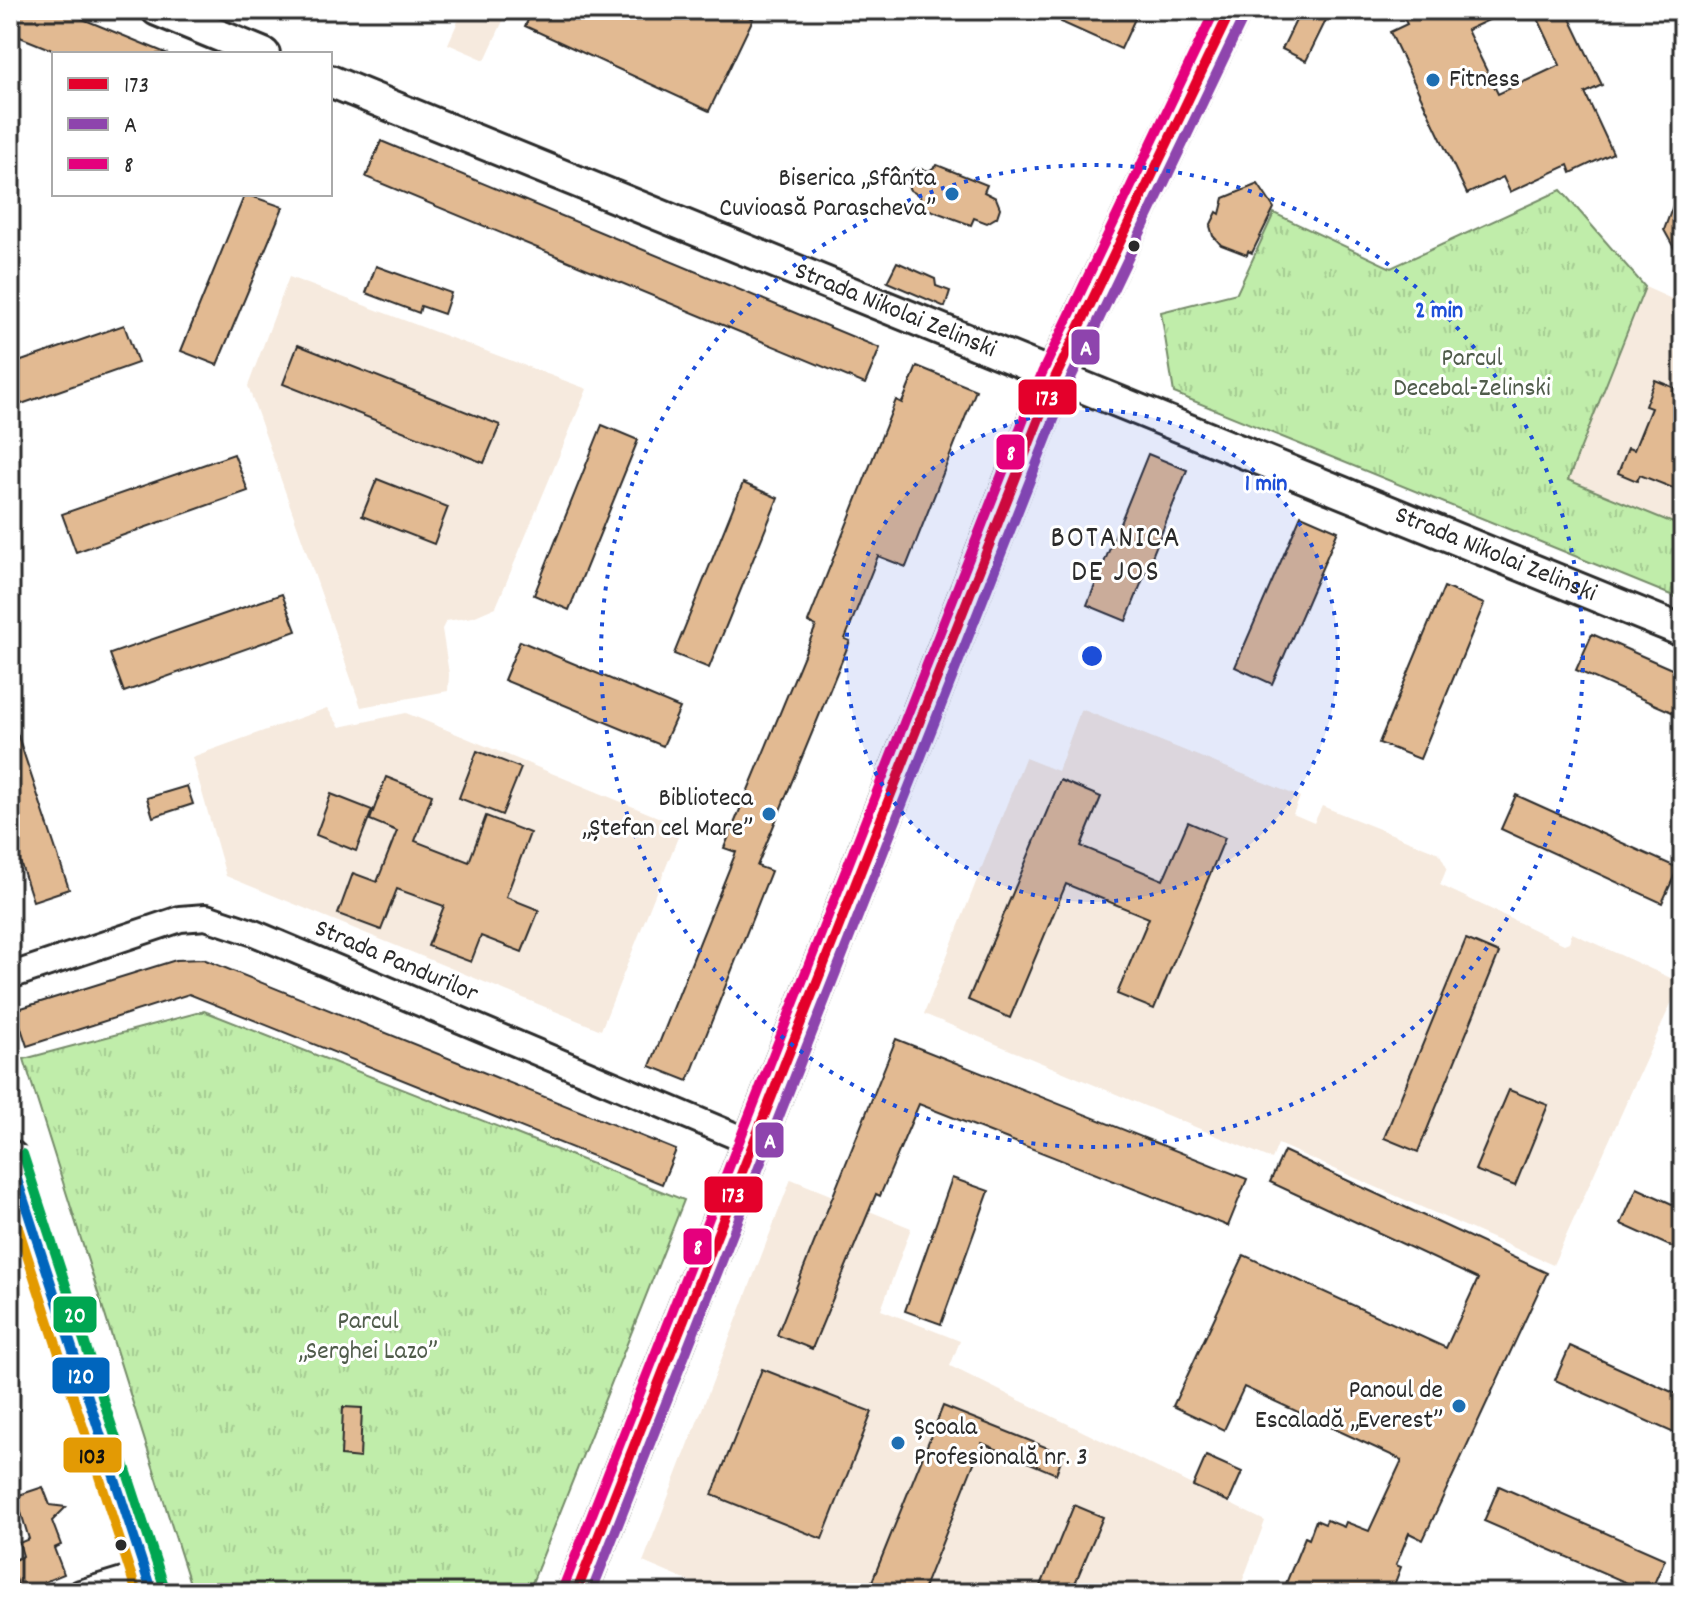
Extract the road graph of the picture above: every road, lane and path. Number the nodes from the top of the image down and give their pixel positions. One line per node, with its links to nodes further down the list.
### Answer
1 (157, 10): 3 (street)
2 (1231, 10): 5 (main road)
3 (259, 52)
4 (332, 82): 5 (street, Strada Nikolai Zelinski)
5 (1055, 378): 6 (street, Strada Nikolai Zelinski); 8 (main road)
6 (1683, 631)
7 (10, 976): 8 (street, Strada Pandurilor)
8 (752, 1143): 12 (main road)
9 (10, 1158): 10 (main road)
10 (149, 1583): 11 (street)
11 (80, 1593)
12 (576, 1593)

